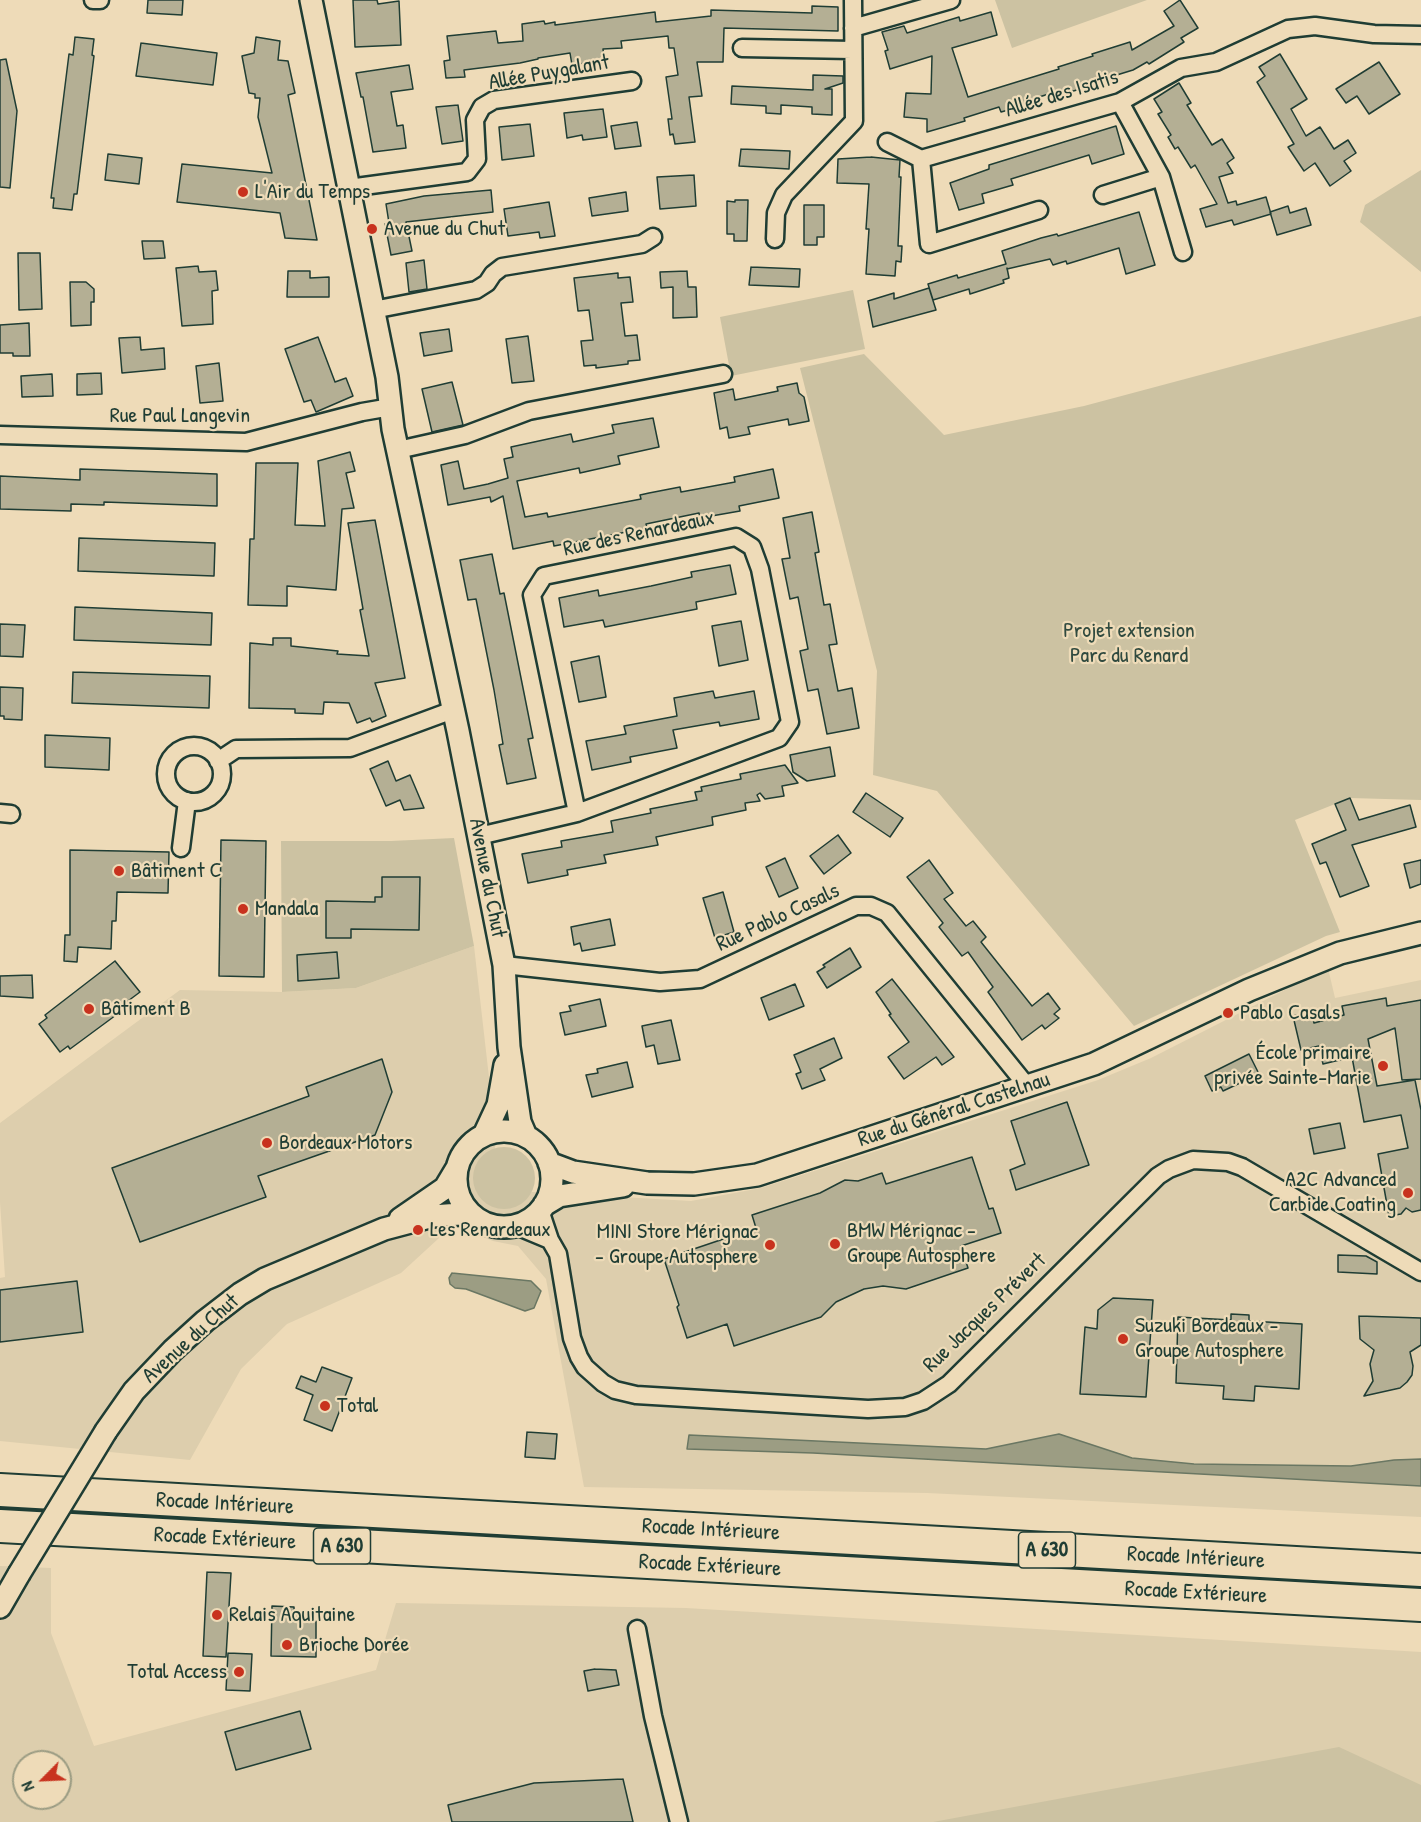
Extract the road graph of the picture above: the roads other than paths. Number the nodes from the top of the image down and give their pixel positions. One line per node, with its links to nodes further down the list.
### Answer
1 (93, 0): 2 (street)
2 (100, 0)
3 (311, 0): 15 (street, Avenue du Chut)
4 (853, 0): 6 (street)
5 (951, 0): 6 (street)
6 (853, 28): 9 (street)
7 (1421, 34): 11 (street, Allée des Isatis)
8 (742, 48): 9 (street)
9 (852, 50): 19 (street)
10 (632, 81): 15 (street, Allée Puygalant)
11 (1120, 102): 13 (street, Allée des Isatis); 14 (street)
12 (887, 142): 13 (street)
13 (921, 159): 17 (street)
14 (1161, 177): 16 (street); 20 (street)
15 (349, 188): 21 (street, Avenue du Chut)
16 (1103, 195)
17 (1039, 210)
18 (653, 237): 21 (street)
19 (775, 239)
20 (1183, 252)
21 (373, 310): 23 (street, Avenue du Chut)
22 (723, 374): 25 (street)
23 (391, 407): 24 (street, Rue Paul Langevin); 25 (street, Avenue du Chut)
24 (0, 435)
25 (398, 450): 26 (street, Avenue du Chut)
26 (453, 710): 27 (street); 30 (street, Avenue du Chut)
27 (218, 761): 28 (street); 28 (street)
28 (188, 801): 31 (street)
29 (578, 813): 29 (street, Rue des Renardeaux); 30 (street, Rue des Renardeaux)
30 (479, 836): 34 (street, Avenue du Chut)
31 (181, 848)
32 (1421, 921): 35 (street, Rue du Général Castelnau)
33 (1421, 933): 35 (street, Rue du Général Castelnau)
34 (504, 964): 36 (street, Avenue du Chut); 37 (street, Rue Pablo Casals)
35 (1249, 990): 37 (street, Rue du Général Castelnau)
36 (509, 1047): 38 (street, Avenue du Chut); 39 (street, Avenue du Chut)
37 (1027, 1086): 42 (street, Rue du Général Castelnau)
38 (484, 1135): 39 (street); 41 (street)
39 (526, 1136): 40 (street)
40 (549, 1163): 42 (street, Rue du Général Castelnau); 43 (street)
41 (457, 1168): 44 (street); 46 (street, Avenue du Chut)
42 (647, 1183): 43 (street, Rue du Général Castelnau)
43 (542, 1207): 45 (street); 47 (street, Rue Jacques Prévert)
44 (477, 1219): 45 (street); 46 (street, Avenue du Chut)
45 (514, 1226): 47 (street)
46 (384, 1229): 53 (street, Avenue du Chut, bridge)
47 (550, 1240): 48 (street, Rue Jacques Prévert)
48 (1421, 1272)
49 (0, 1490): 51 (highway, Rocade Intérieure / A 630)
50 (0, 1526): 52 (highway, Rocade Extérieure / A 630)
51 (1421, 1570)
52 (1421, 1605)
53 (0, 1607)
54 (637, 1629): 55 (street)
55 (679, 1822)

